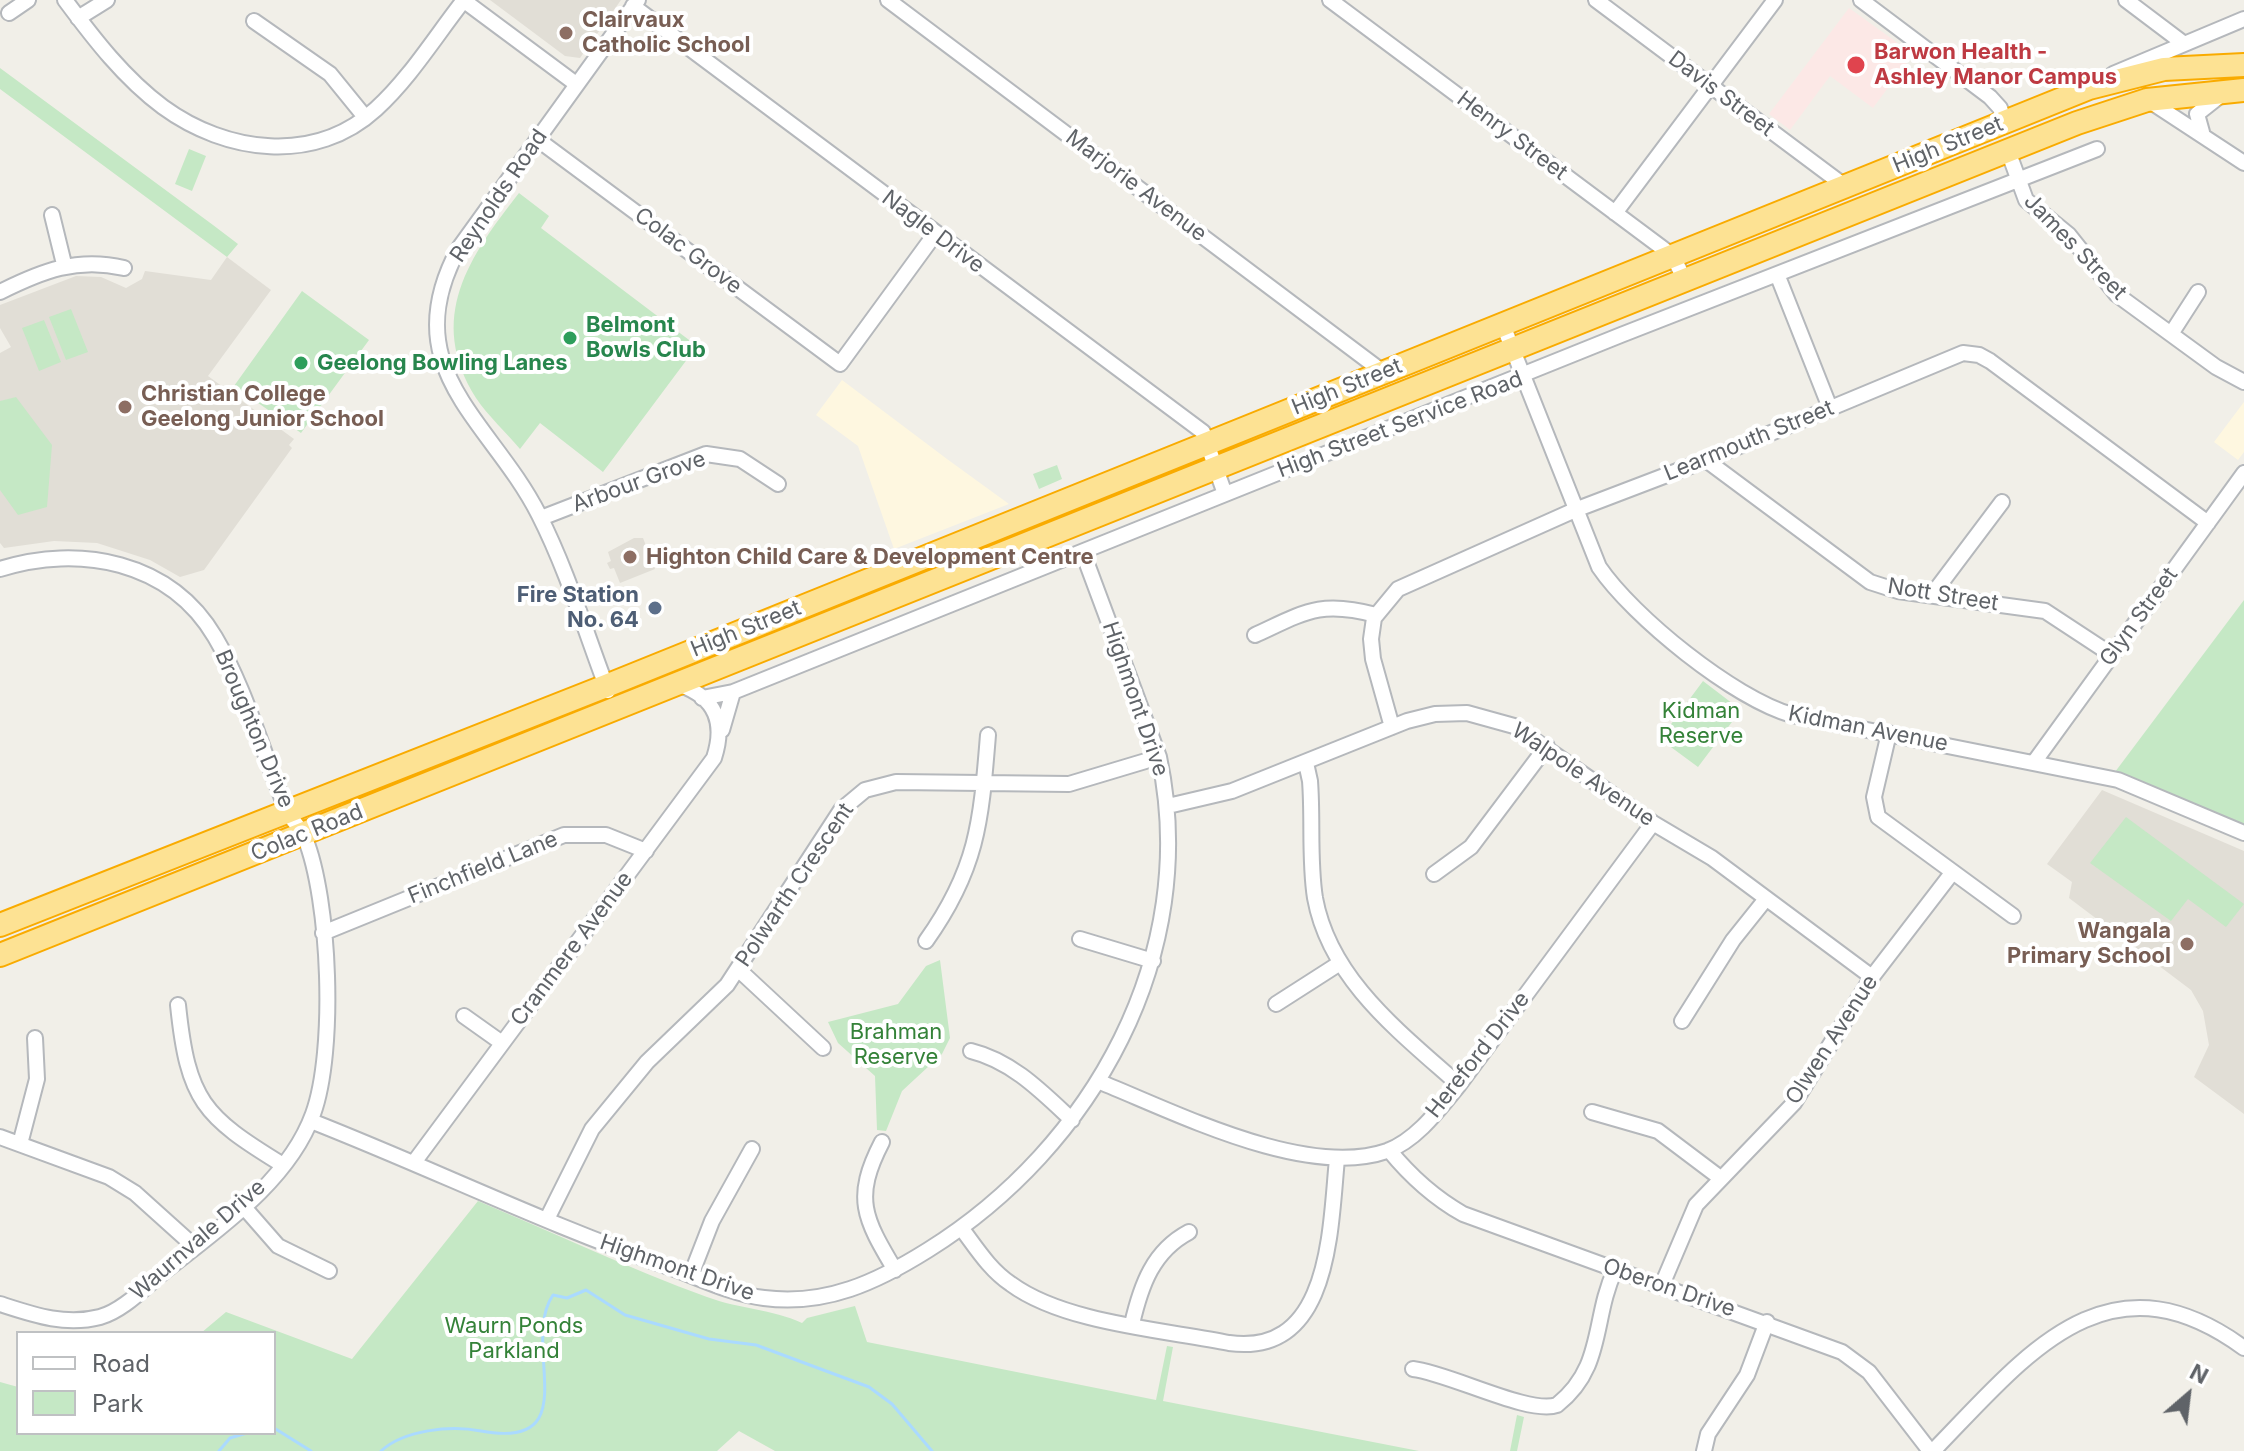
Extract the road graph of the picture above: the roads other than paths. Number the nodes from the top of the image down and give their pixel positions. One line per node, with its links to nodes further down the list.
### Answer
1 (28, 0): 12 (street)
2 (65, 0): 13 (street)
3 (107, 0): 13 (street)
4 (463, 0): 18 (street); 23 (street)
5 (888, 0): 45 (street, Marjorie Avenue)
6 (1596, 0): 19 (street, Davis Street)
7 (1775, 0): 19 (street)
8 (1861, 0): 24 (street)
9 (2126, 0): 16 (street)
10 (1336, 2): 32 (street, Henry Street)
11 (636, 3): 18 (street, Reynolds Road); 34 (street, Nagle Drive)
12 (9, 13)
13 (78, 18): 23 (street)
14 (2244, 19): 16 (street, High Street)
15 (254, 21): 23 (street)
16 (2183, 43): 20 (street, High Street)
17 (2244, 65): 20 (highway, High Street)
18 (576, 84): 26 (street, Reynolds Road)
19 (1710, 86): 31 (street, Davis Street); 32 (street)
20 (2089, 88): 24 (highway, High Street)
21 (2237, 90): 22 (highway, High Street); 25 (street)
22 (2147, 100): 25 (street); 28 (highway, High Street)
23 (365, 117)
24 (2005, 123): 28 (highway); 31 (highway, High Street)
25 (2202, 133): 29 (street)
26 (537, 139): 34 (street, Colac Grove); 57 (street, Reynolds Road)
27 (2097, 149): 30 (street, High Street Service Road)
28 (2008, 151): 30 (street, James Street); 39 (highway, High Street)
29 (2244, 163)
30 (2016, 178): 38 (street, High Street Service Road); 43 (street, James Street)
31 (1846, 187): 35 (highway, High Street)
32 (1615, 213): 35 (street, Henry Street)
33 (52, 215): 36 (street)
34 (935, 234): 49 (street, Nagle Drive)
35 (1673, 256): 39 (street, Henry Street); 42 (highway, High Street)
36 (64, 264): 37 (street); 40 (street)
37 (124, 268)
38 (1777, 274): 46 (street, High Street Service Road); 48 (street)
39 (1685, 281): 44 (highway, High Street)
40 (0, 292)
41 (2198, 292): 43 (street)
42 (1503, 325): 44 (street, Kidman Avenue); 45 (highway, High Street)
43 (2171, 334): 47 (street, James Street)
44 (1513, 351): 46 (street, Kidman Avenue); 51 (highway, High Street)
45 (1383, 372): 49 (highway, High Street)
46 (1523, 377): 54 (street, High Street Service Road); 56 (street, Kidman Avenue)
47 (2244, 382)
48 (1830, 408): 50 (street, Learmouth Street); 58 (street, Learmouth Street)
49 (1207, 443): 51 (street, Nagle Drive); 66 (highway, High Street)
50 (1706, 460): 56 (street, Learmouth Street); 61 (street, Nott Street)
51 (1217, 470): 54 (street); 65 (highway, High Street)
52 (2244, 473): 58 (street, Glyn Street)
53 (778, 484): 57 (street, Arbour Grove)
54 (1225, 494): 59 (street, High Street Service Road)
55 (2002, 502): 61 (street)
56 (1575, 510): 62 (street, Learmouth Street); 72 (street, Kidman Avenue)
57 (541, 518): 66 (street, Reynolds Road)
58 (2208, 523): 64 (street, Glyn Street)
59 (1083, 553): 67 (street, High Street Service Road); 75 (street, Highmont Drive)
60 (0, 569): 81 (street, Broughton Drive)
61 (1932, 595): 64 (street, Nott Street)
62 (1376, 615): 63 (street); 70 (street)
63 (1255, 635)
64 (2112, 655): 76 (street, Glyn Street)
65 (680, 685): 68 (street); 69 (highway, High Street)
66 (606, 686): 69 (street, Reynolds Road); 81 (highway, Colac Road)
67 (733, 692): 68 (street, High Street Service Road); 71 (street, Cranmere Avenue)
68 (702, 698): 71 (street)
69 (615, 711): 81 (highway, Colac Road)
70 (1392, 727): 74 (street, Walpole Avenue); 77 (street, Walpole Avenue)
71 (721, 733): 83 (street, Cranmere Avenue)
72 (1889, 733): 76 (street, Kidman Avenue); 84 (street)
73 (988, 735): 78 (street)
74 (1547, 746): 80 (street, Walpole Avenue); 85 (street)
75 (1159, 757): 78 (street, Polwarth Crescent); 79 (street, Highmont Drive)
76 (2035, 761): 82 (street, Kidman Avenue)
77 (1306, 763): 79 (street, Walpole Avenue); 94 (street)
78 (984, 784): 91 (street); 95 (street, Polwarth Crescent)
79 (1168, 806): 93 (street, Highmont Drive)
80 (1653, 823): 86 (street, Walpole Avenue); 106 (street, Hereford Drive)
81 (296, 824): 88 (highway, Colac Road); 89 (street, Waurnvale Drive); 92 (highway, Colac Road)
82 (2244, 833)
83 (646, 851): 89 (street, Finchfield Lane); 102 (street, Cranmere Avenue)
84 (1952, 873): 87 (street); 96 (street, Olwen Avenue)
85 (1434, 874)
86 (1765, 900): 96 (street, Walpole Avenue); 100 (street)
87 (2013, 916)
88 (0, 925)
89 (323, 933): 109 (street, Waurnvale Drive)
90 (1080, 939): 93 (street)
91 (926, 941)
92 (0, 955)
93 (1153, 961): 105 (street, Highmont Drive)
94 (1340, 963): 97 (street); 106 (street)
95 (738, 969): 103 (street); 120 (street, Polwarth Crescent)
96 (1872, 977): 118 (street, Olwen Avenue)
97 (1276, 1004)
98 (178, 1005): 117 (street)
99 (464, 1016): 102 (street)
100 (1682, 1021)
101 (35, 1038): 112 (street)
102 (502, 1043): 116 (street, Cranmere Avenue)
103 (823, 1048)
104 (971, 1051): 108 (street)
105 (1100, 1082): 108 (street, Highmont Drive); 115 (street, Hereford Drive)
106 (1459, 1085): 114 (street, Hereford Drive)
107 (1592, 1112): 118 (street)
108 (1072, 1120): 121 (street, Highmont Drive)
109 (311, 1121): 116 (street, Highmont Drive); 117 (street, Waurnvale Drive)
110 (0, 1137): 112 (street)
111 (882, 1142): 124 (street)
112 (20, 1144): 123 (street)
113 (752, 1149): 127 (street)
114 (1389, 1150): 115 (street, Hereford Drive); 125 (street, Oberon Drive)
115 (1337, 1159): 131 (street)
116 (415, 1161): 120 (street, Highmont Drive)
117 (283, 1165): 119 (street, Waurnvale Drive)
118 (1719, 1177): 128 (street, Olwen Avenue)
119 (243, 1206): 123 (street, Waurnvale Drive); 126 (street)
120 (547, 1219): 127 (street, Highmont Drive)
121 (962, 1229): 124 (street, Highmont Drive); 131 (street)
122 (1189, 1232): 131 (street)
123 (195, 1247): 129 (street, Waurnvale Drive)
124 (895, 1270): 127 (street, Highmont Drive)
125 (1615, 1270): 128 (street, Oberon Drive); 133 (street)
126 (329, 1271)
127 (691, 1275)
128 (1662, 1285): 130 (street, Oberon Drive)
129 (0, 1304)
130 (1767, 1322): 134 (street); 135 (street, Oberon Drive)
131 (1132, 1324)
132 (2244, 1348): 135 (street)
133 (1413, 1369)
134 (1704, 1451)
135 (1932, 1451)

